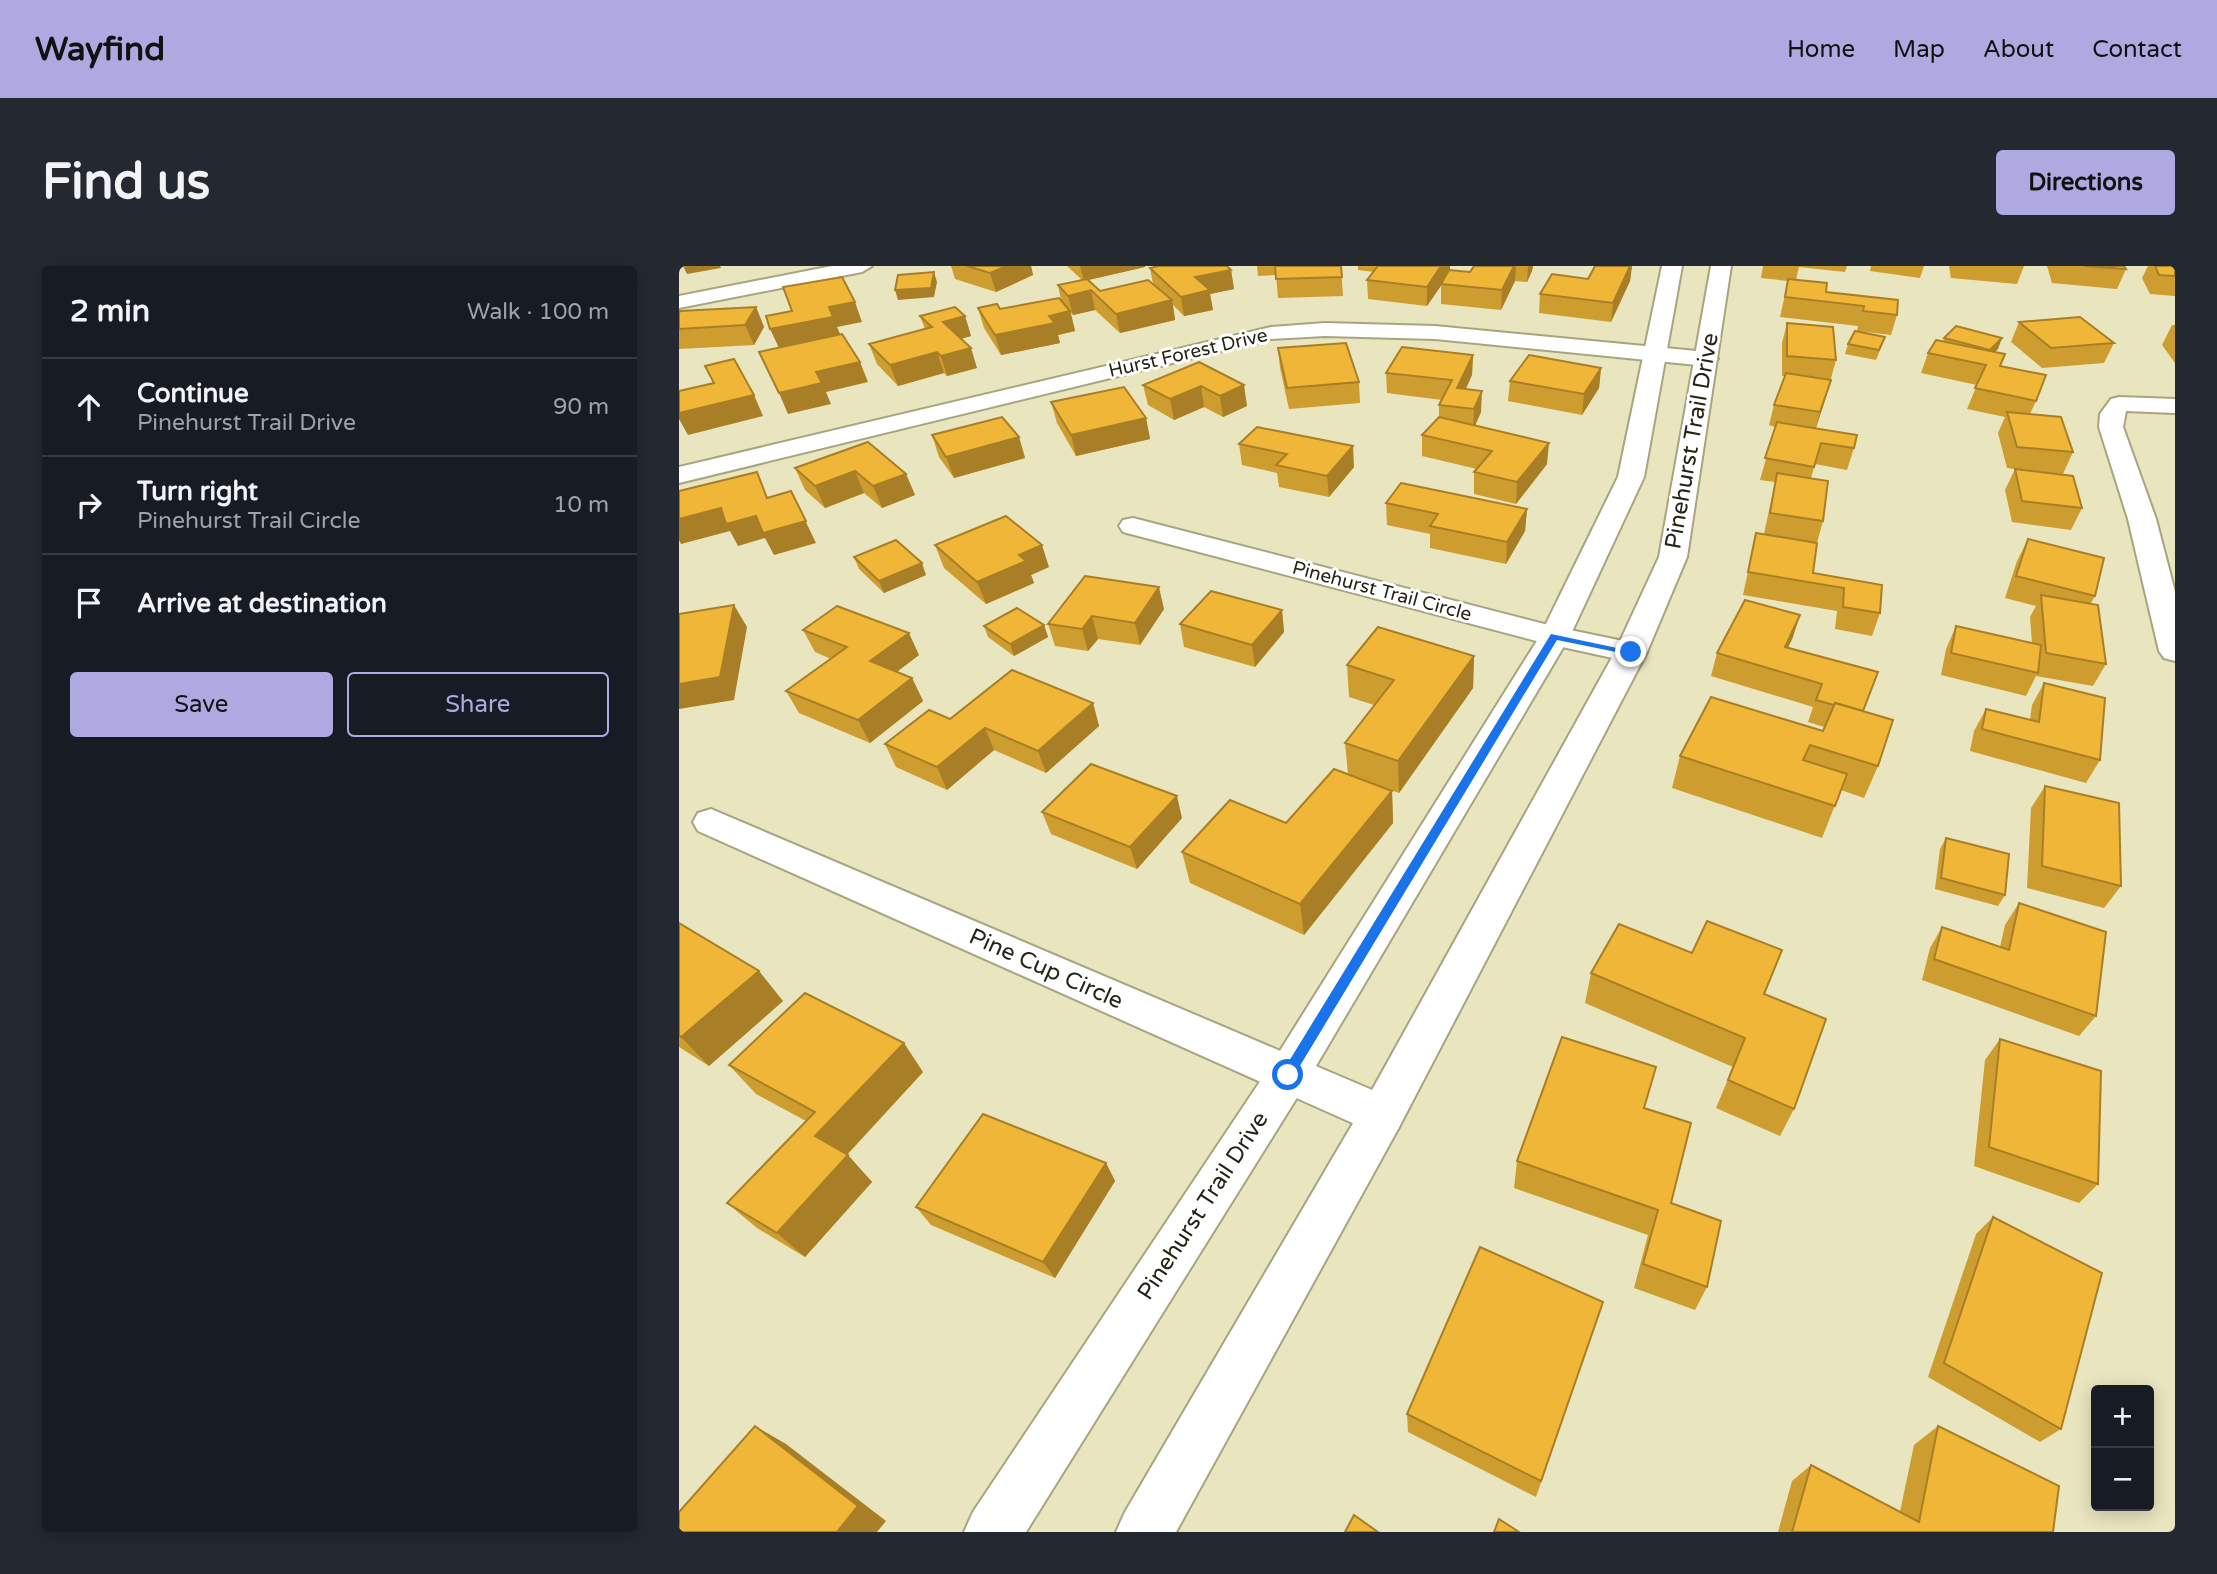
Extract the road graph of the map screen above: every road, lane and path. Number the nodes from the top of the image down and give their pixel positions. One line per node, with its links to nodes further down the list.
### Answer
1 (862, 266): 4 (street)
2 (1672, 266): 5 (street, Pinehurst Trail Drive)
3 (1721, 266): 6 (street, Pinehurst Trail Drive)
4 (679, 302)
5 (1655, 355): 6 (street, Hurst Forest Drive); 8 (street, Hurst Forest Drive); 10 (street, Pinehurst Trail Drive)
6 (1707, 359): 12 (street, Pinehurst Trail Drive)
7 (2175, 406): 11 (street)
8 (679, 475)
9 (1133, 526): 10 (street, Pinehurst Trail Circle)
10 (1555, 636): 12 (street, Pinehurst Trail Circle); 14 (street, Pinehurst Trail Drive)
11 (2175, 650)
12 (1631, 652): 15 (street, Pinehurst Trail Drive)
13 (711, 822): 14 (street, Pine Cup Circle)
14 (1288, 1075): 15 (street, Pine Cup Circle); 16 (street, Pinehurst Trail Drive)
15 (1382, 1115): 17 (street, Pinehurst Trail Drive)
16 (993, 1532)
17 (1145, 1532)

